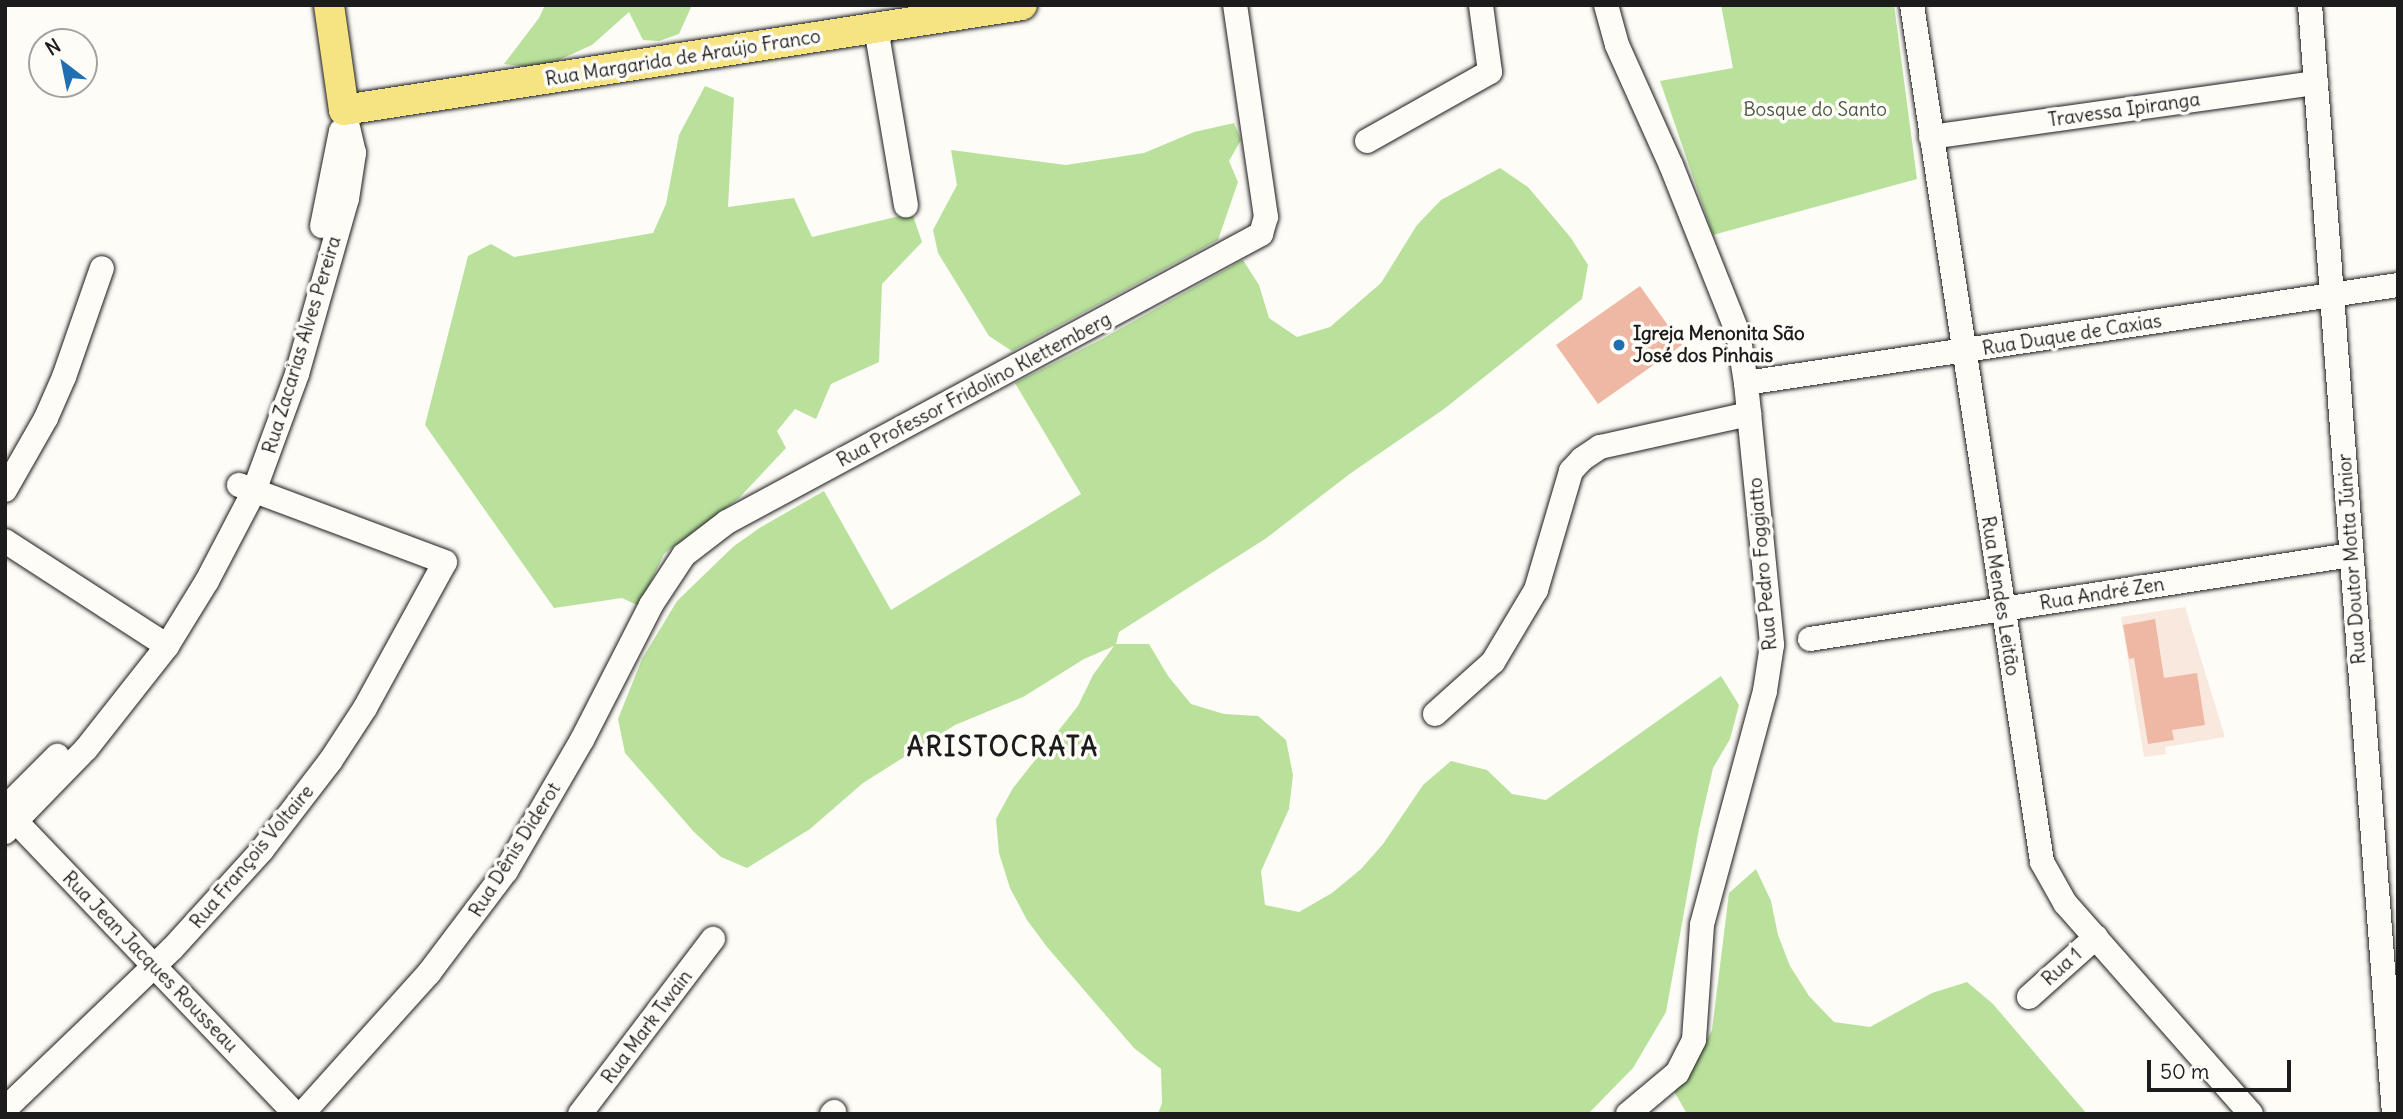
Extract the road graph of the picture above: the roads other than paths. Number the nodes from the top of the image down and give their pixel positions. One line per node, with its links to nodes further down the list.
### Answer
1 (329, 5): 10 (main road, Rua Zacarias Alves Pereira)
2 (1022, 5): 8 (main road, Rua Margarida de Araújo Franco)
3 (1235, 5): 23 (street, Rua Professor Fridolino Klettemberg)
4 (1481, 5): 12 (street)
5 (1606, 5): 18 (street, Rua Pedro Foggiatto)
6 (1912, 5): 11 (street, Rua Mendes Leitão)
7 (2310, 5): 9 (street, Rua Doutor Motta Júnior)
8 (876, 28): 10 (main road, Rua Margarida de Araújo Franco); 13 (street)
9 (2316, 83): 11 (street, Travessa Ipiranga); 16 (street, Rua Doutor Motta Júnior)
10 (344, 110): 20 (street, Rua Zacarias Alves Pereira)
11 (1931, 137): 17 (street, Rua Mendes Leitão)
12 (1367, 141)
13 (906, 205)
14 (102, 268): 21 (street)
15 (2398, 285): 16 (street, Rua Duque de Caxias)
16 (2333, 295): 17 (street, Rua Duque de Caxias); 24 (street, Rua Doutor Motta Júnior)
17 (1964, 351): 18 (street, Rua Duque de Caxias); 25 (street, Rua Mendes Leitão)
18 (1746, 383): 19 (street, Rua Pedro Foggiatto)
19 (1749, 414): 28 (street); 40 (street, Rua Pedro Foggiatto)
20 (246, 488): 27 (street, Rua Zacarias Alves Pereira); 32 (street, Rua François Voltaire)
21 (5, 490)
22 (5, 541): 27 (street)
23 (684, 555): 38 (street, Rua Dênis Diderot)
24 (2351, 555): 25 (street, Rua André Zen); 34 (street, Rua Doutor Motta Júnior)
25 (2002, 610): 26 (street, Rua André Zen); 30 (street, Rua Mendes Leitão)
26 (1810, 639)
27 (161, 641): 29 (street, Rua Zacarias Alves Pereira)
28 (1435, 714)
29 (8, 818): 32 (street, Rua Jean Jacques Rousseau)
30 (2096, 937): 33 (street, Rua 1); 41 (street, Rua Mendes Leitão)
31 (713, 939): 39 (street, Rua Mark Twain)
32 (155, 967): 35 (street, Rua François Voltaire); 37 (street, Rua Jean Jacques Rousseau)
33 (2029, 997)
34 (2393, 1036): 42 (street, Rua Doutor Motta Júnior)
35 (5, 1110): 36 (street)
36 (9, 1114)
37 (296, 1114)
38 (302, 1114)
39 (580, 1114)
40 (1628, 1114)
41 (2251, 1114)
42 (2393, 1114)

